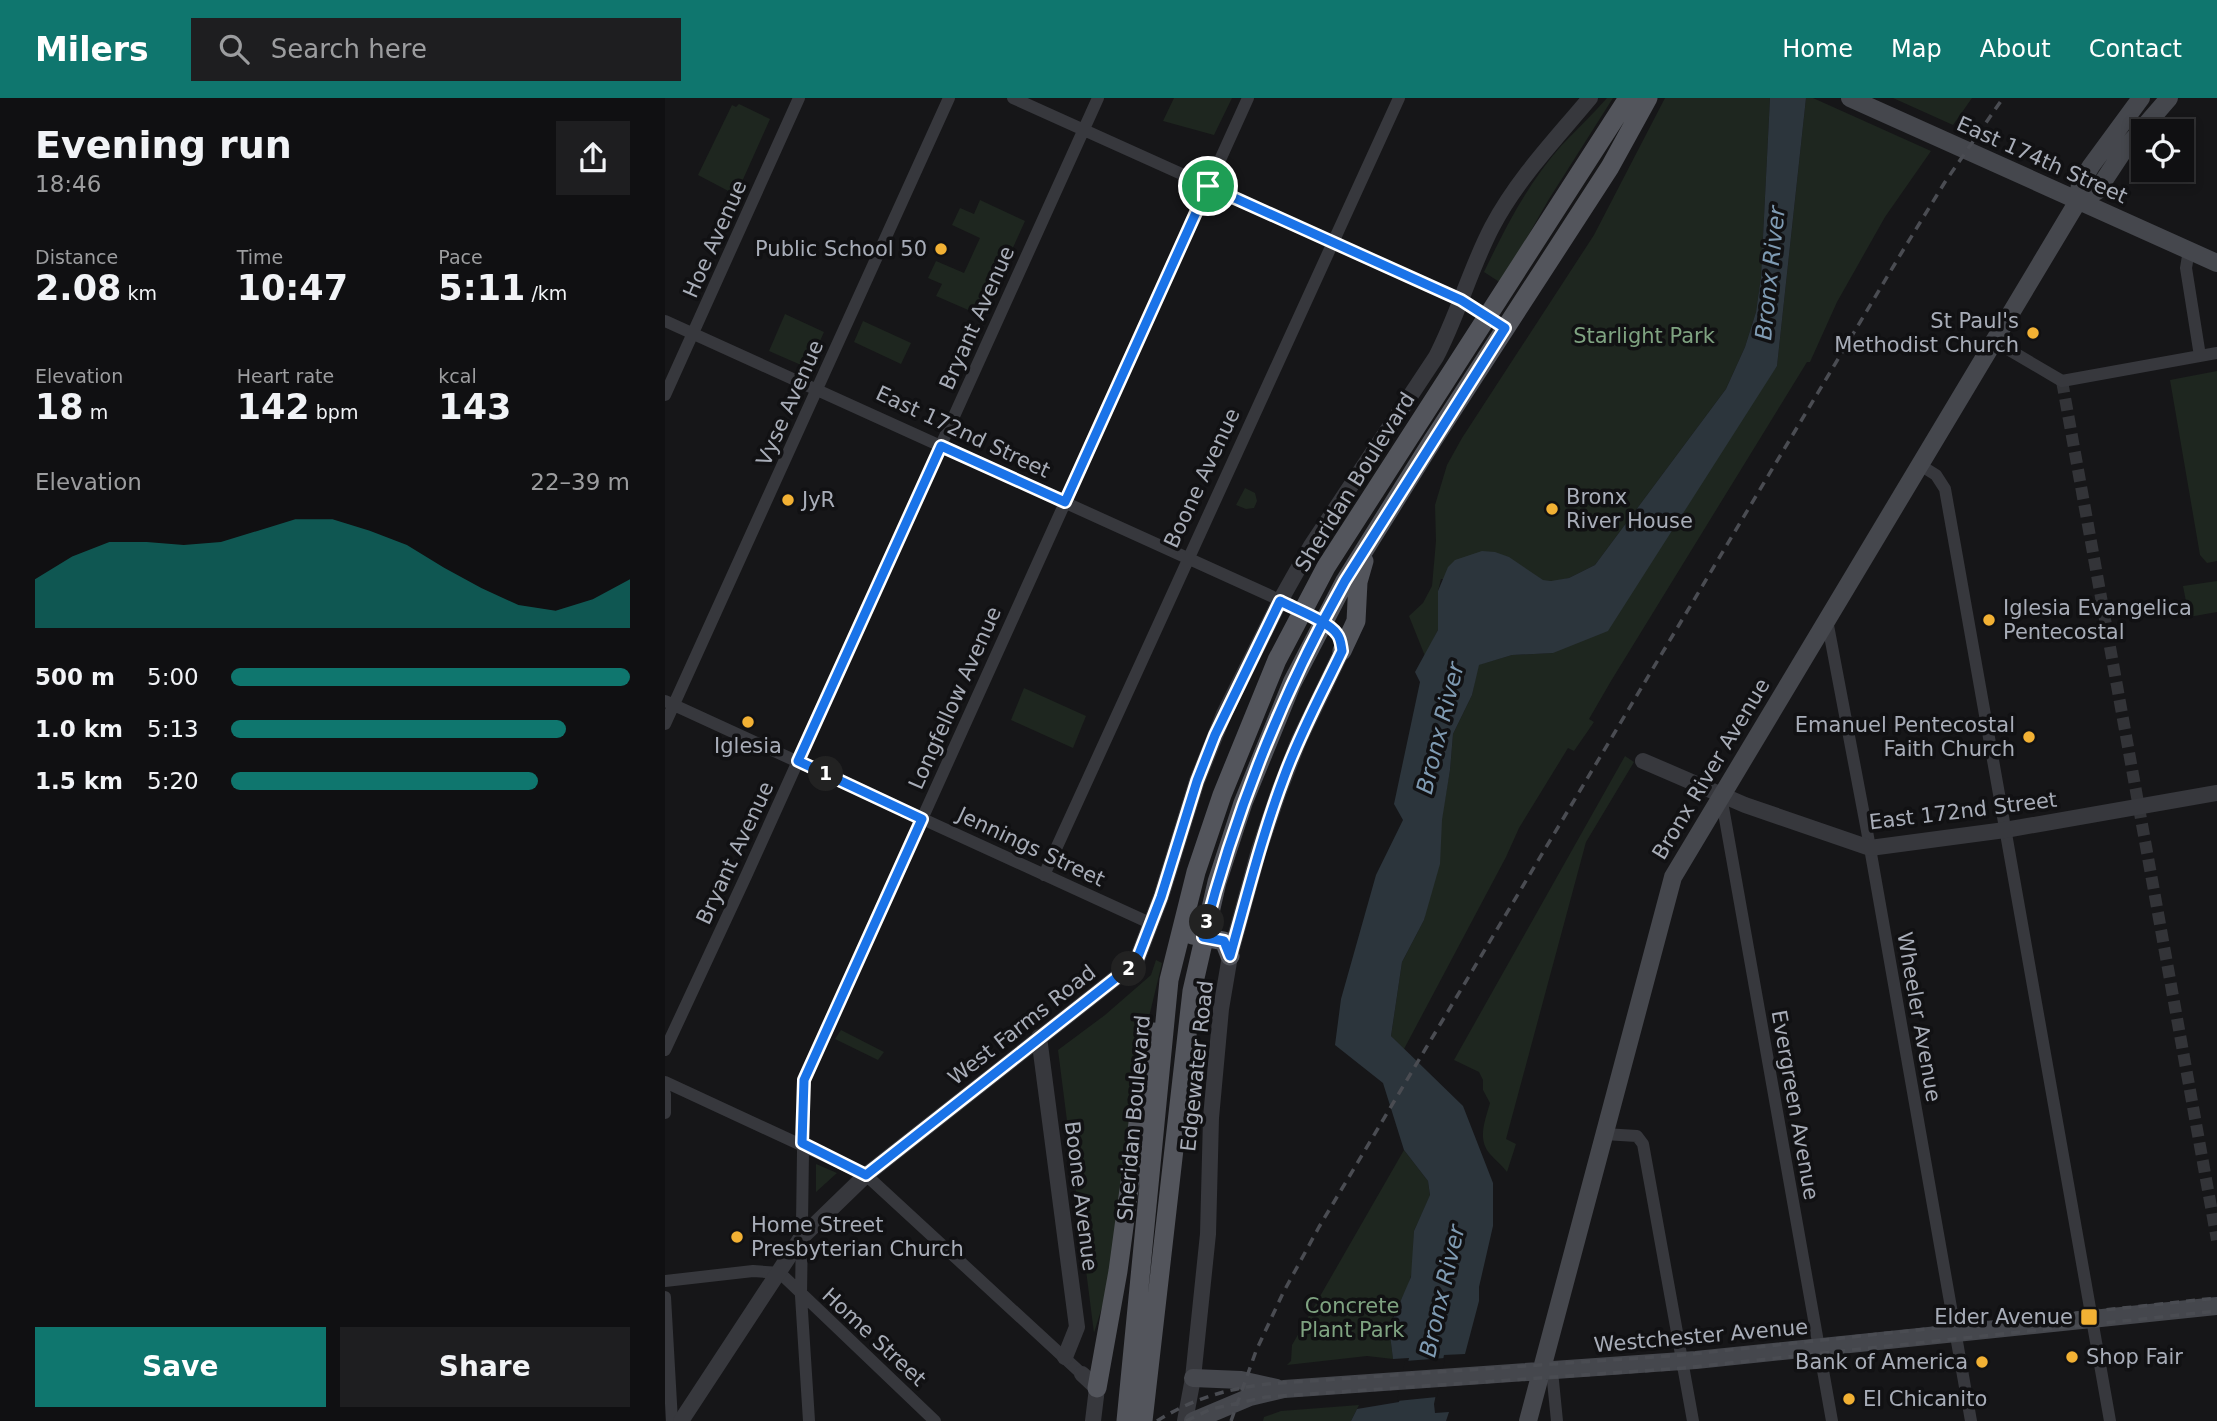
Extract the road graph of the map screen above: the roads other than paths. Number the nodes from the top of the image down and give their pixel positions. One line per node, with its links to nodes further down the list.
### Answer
1 (799, 98): 23 (street, Hoe Avenue)
2 (949, 98): 27 (street, Vyse Avenue)
3 (1013, 98): 13 (street)
4 (1098, 98): 13 (street, Bryant Avenue)
5 (1248, 98): 14 (street, Longfellow Avenue)
6 (1398, 98): 16 (street, Boone Avenue)
7 (1590, 98): 19 (street, West Farms Road)
8 (1627, 98): 20 (main road, Sheridan Boulevard)
9 (1648, 98): 22 (main road, Sheridan Boulevard)
10 (1850, 98): 15 (main road, East 174th Street)
11 (2141, 98): 15 (main road, Bronx River Avenue)
12 (2169, 98): 15 (main road, Bronx River Avenue)
13 (1084, 130): 14 (street); 29 (street, Bryant Avenue)
14 (1208, 186): 16 (street); 31 (street, Longfellow Avenue)
15 (2078, 201): 17 (main road, East 174th Street); 24 (main road, Bronx River Avenue)
16 (1333, 243): 19 (street); 33 (street, Boone Avenue)
17 (2189, 250): 18 (main road, East 174th Street); 26 (street)
18 (2217, 263)
19 (1461, 300): 20 (street); 34 (street, West Farms Road)
20 (1487, 315): 22 (street); 35 (main road, Sheridan Boulevard)
21 (665, 321): 23 (street, East 172nd Street)
22 (1505, 328): 32 (main road, Sheridan Boulevard)
23 (693, 333): 27 (street, East 172nd Street); 28 (street, Hoe Avenue)
24 (1994, 341): 26 (street); 30 (main road, Bronx River Avenue)
25 (2217, 353): 26 (street)
26 (2200, 356)
27 (817, 389): 29 (street, East 172nd Street); 39 (street, Vyse Avenue)
28 (665, 395)
29 (941, 446): 31 (street, East 172nd Street); 41 (street, Bryant Avenue)
30 (1920, 465): 36 (main road, Bronx River Avenue); 46 (street)
31 (1065, 502): 33 (street, East 172nd Street); 45 (street, Longfellow Avenue)
32 (1370, 540): 37 (main road, Sheridan Boulevard); 38 (main road)
33 (1189, 558): 34 (street, East 172nd Street); 48 (street, Boone Avenue)
34 (1280, 601): 35 (street, East 172nd Street); 49 (street, West Farms Road)
35 (1302, 613): 37 (street, East 172nd Street); 50 (main road, Sheridan Boulevard)
36 (1826, 620): 44 (main road, Bronx River Avenue); 47 (street, Wheeler Avenue)
37 (1322, 622): 38 (street, East 172nd Street); 51 (main road, Sheridan Boulevard)
38 (1342, 651): 52 (street, Edgewater Road)
39 (669, 702): 40 (street, Vyse Avenue); 41 (street, Jennings Street)
40 (665, 724)
41 (798, 761): 45 (street, Jennings Street); 55 (street, Bryant Avenue)
42 (1643, 761): 44 (street, East 172nd Street)
43 (2217, 793): 46 (street, East 172nd Street)
44 (1721, 796): 47 (street, East 172nd Street); 59 (main road, Bronx River Avenue); 70 (street, Evergreen Avenue)
45 (922, 819): 48 (street, Jennings Street); 60 (street, Longfellow Avenue)
46 (2005, 830): 47 (street, East 172nd Street); 68 (street)
47 (1870, 848): 69 (street, Wheeler Avenue)
48 (1044, 875): 49 (street, Jennings Street)
49 (1152, 924): 54 (street, West Farms Road)
50 (1181, 932): 51 (main road); 53 (main road, Sheridan Boulevard)
51 (1203, 937): 52 (main road); 85 (main road, Sheridan Boulevard)
52 (1230, 956): 75 (street, Edgewater Road)
53 (1169, 980): 76 (main road); 84 (main road, Sheridan Boulevard)
54 (1039, 1037): 61 (street, West Farms Road); 71 (street, Boone Avenue)
55 (665, 1050)
56 (665, 1082): 60 (street)
57 (665, 1094): 58 (street)
58 (665, 1113)
59 (1604, 1134): 72 (street); 73 (main road, Bronx River Avenue)
60 (802, 1143): 61 (street); 62 (street, Longfellow Avenue)
61 (866, 1175): 62 (street, West Farms Road); 71 (street)
62 (801, 1238): 63 (street, West Farms Road); 65 (street, Longfellow Avenue)
63 (780, 1273): 64 (street); 65 (street, Home Street); 80 (street, West Farms Road)
64 (665, 1281)
65 (801, 1296): 81 (street, Longfellow Avenue); 82 (street, Home Street)
66 (665, 1297): 79 (street)
67 (2217, 1306): 68 (main road, Westchester Avenue)
68 (2091, 1318): 69 (main road, Westchester Avenue); 91 (street)
69 (1955, 1333): 70 (main road, Westchester Avenue); 90 (street, Wheeler Avenue)
70 (1820, 1348): 72 (main road, Westchester Avenue); 89 (street, Evergreen Avenue)
71 (1065, 1357): 74 (street)
72 (1683, 1362): 73 (main road, Westchester Avenue); 88 (street)
73 (1547, 1371): 77 (main road, Westchester Avenue); 86 (main road, Bronx River Avenue); 87 (street)
74 (1082, 1374): 76 (street)
75 (1193, 1378): 77 (main road); 78 (street, Edgewater Road)
76 (1097, 1388): 83 (street)
77 (1273, 1389): 78 (main road, Westchester Avenue)
78 (1193, 1420)
79 (671, 1421)
80 (681, 1421)
81 (809, 1421)
82 (935, 1421)
83 (1093, 1421)
84 (1126, 1421)
85 (1143, 1421)
86 (1528, 1421)
87 (1557, 1421)
88 (1693, 1421)
89 (1832, 1421)
90 (1971, 1421)
91 (2110, 1421)

